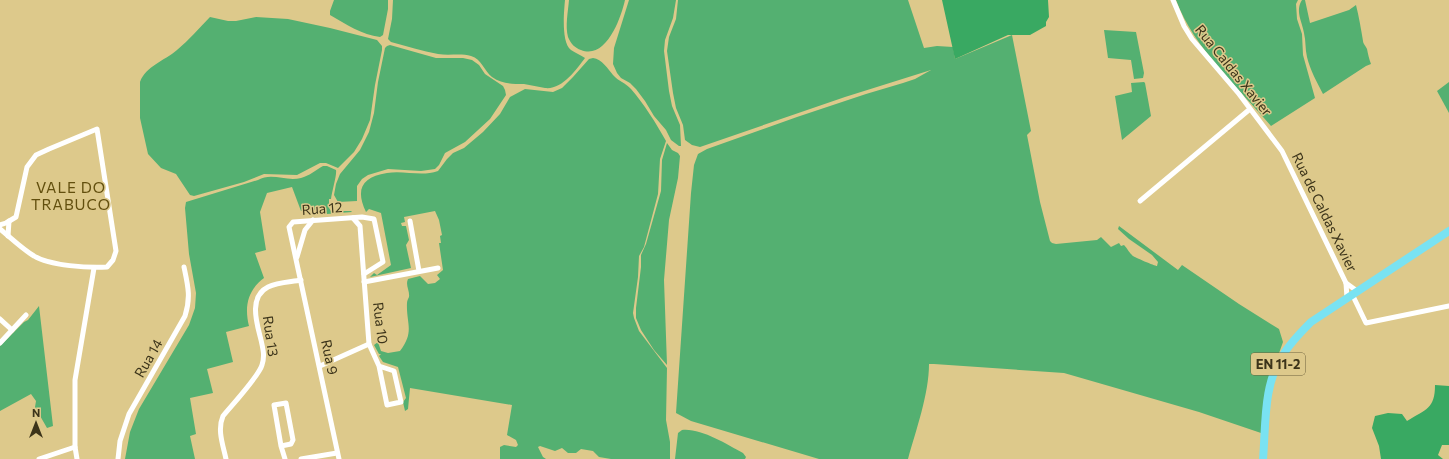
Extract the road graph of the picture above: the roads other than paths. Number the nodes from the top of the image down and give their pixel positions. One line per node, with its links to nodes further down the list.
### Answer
1 (1173, 0): 2 (street, Rua Caldas Xavier)
2 (1250, 108): 3 (street, Rua Caldas Xavier); 4 (street)
3 (1282, 151): 22 (street, Rua de Caldas Xavier)
4 (1140, 201)
5 (353, 218): 6 (street, Rua 12); 19 (street, Rua 10); 19 (street)
6 (313, 220): 9 (street, Rua 12); 14 (street, Rua 9)
7 (9, 221): 10 (street); 13 (street); 16 (street)
8 (410, 221): 18 (street)
9 (293, 222): 14 (street, Rua 9)
10 (0, 224)
11 (0, 229): 13 (street)
12 (1449, 231): 23 (main road, EN 11-2)
13 (8, 236): 16 (street)
14 (297, 259): 20 (street, Rua 9)
15 (184, 267): 37 (street, Rua 14)
16 (94, 268): 33 (street)
17 (438, 268): 18 (street)
18 (419, 271): 21 (street)
19 (364, 274): 21 (street, Rua 10)
20 (301, 280): 30 (street, Rua 9); 38 (street, Rua 13)
21 (364, 282): 29 (street, Rua 10)
22 (1346, 283): 23 (street, Rua de Caldas Xavier); 23 (street, Rua de Caldas Xavier)
23 (1352, 294): 24 (street); 42 (main road, EN 11-2)
24 (1449, 306)
25 (26, 315): 27 (street)
26 (0, 318): 27 (street)
27 (12, 330): 28 (street)
28 (0, 343)
29 (369, 344): 30 (street); 31 (street, Rua 10)
30 (320, 366): 34 (street, Rua 9)
31 (379, 366): 31 (street, Rua 10)
32 (281, 446): 32 (street); 39 (street)
33 (75, 447): 35 (street); 36 (street)
34 (337, 453): 40 (street); 41 (street, Rua 9)
35 (39, 459)
36 (77, 459)
37 (118, 459)
38 (226, 459)
39 (285, 459)
40 (301, 459)
41 (339, 459)
42 (1263, 459)

